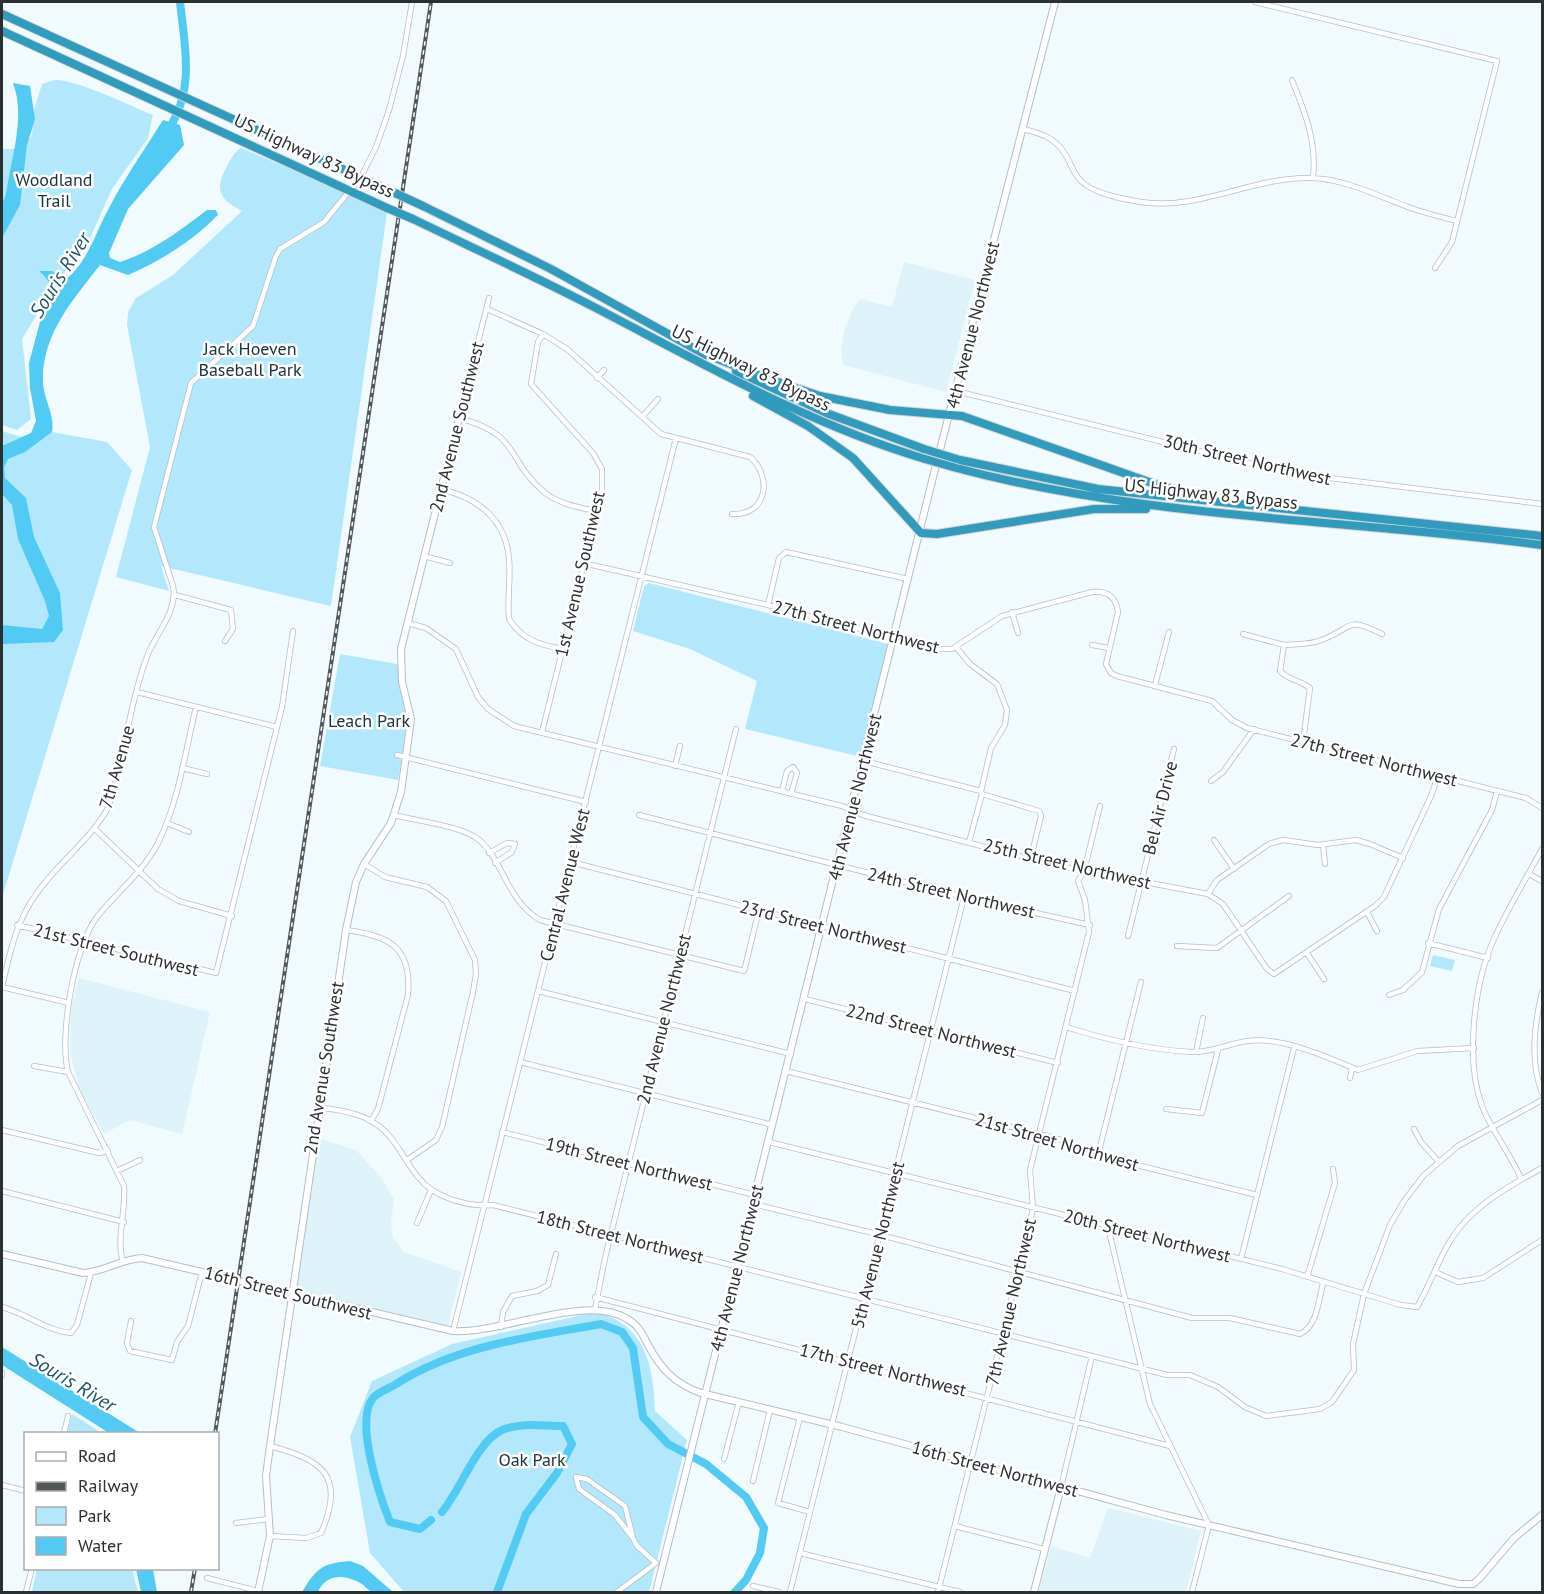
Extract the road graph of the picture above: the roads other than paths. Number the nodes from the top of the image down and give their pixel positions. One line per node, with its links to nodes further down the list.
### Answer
1 (412, 2): 8 (street)
2 (1055, 2): 7 (street, 4th Avenue Northwest)
3 (1255, 2): 11 (street)
4 (2, 14): 8 (highway, US Highway 83 Bypass)
5 (2, 31): 10 (highway, US Highway 83 Bypass)
6 (1292, 80): 9 (street)
7 (1023, 129): 9 (street); 20 (street, 4th Avenue Northwest)
8 (361, 177): 10 (street); 16 (highway, US Highway 83 Bypass, bridge)
9 (1313, 178): 11 (street)
10 (349, 190): 19 (highway, US Highway 83 Bypass, bridge); 40 (street)
11 (1456, 221): 12 (street)
12 (1435, 268)
13 (489, 298): 14 (street, 2nd Avenue Southwest)
14 (487, 309): 15 (street); 24 (street, 2nd Avenue Southwest)
15 (543, 334): 18 (street); 29 (street, 1st Avenue Southwest)
16 (703, 353): 22 (highway); 28 (highway, US Highway 83 Bypass, bridge)
17 (604, 370): 18 (street)
18 (597, 378): 23 (street)
19 (734, 381): 30 (highway, US Highway 83 Bypass, bridge); 32 (highway)
20 (957, 391): 22 (street, 4th Avenue Northwest); 27 (street, 30th Street Northwest)
21 (658, 399): 23 (street)
22 (951, 414): 28 (highway); 32 (street, 4th Avenue Northwest)
23 (642, 417): 25 (street)
24 (459, 418): 26 (street, 2nd Avenue Southwest); 29 (street)
25 (676, 438): 31 (street); 38 (street, Central Avenue West)
26 (441, 489): 35 (street, 2nd Avenue Southwest); 55 (street)
27 (1542, 504)
28 (1242, 505): 33 (highway, US Highway 83 Bypass)
29 (596, 512): 37 (street, 1st Avenue Southwest)
30 (1228, 513): 32 (highway); 34 (highway, US Highway 83 Bypass)
31 (732, 514)
32 (921, 533): 39 (street, 4th Avenue Northwest)
33 (1542, 536)
34 (1542, 545)
35 (424, 556): 36 (street); 43 (street, 2nd Avenue Southwest)
36 (450, 563)
37 (583, 563): 38 (street, 27th Street Northwest); 55 (street, 1st Avenue Southwest)
38 (642, 578): 41 (street, 27th Street Northwest); 65 (street, Central Avenue West)
39 (909, 579): 41 (street); 49 (street, 4th Avenue Northwest)
40 (175, 595): 50 (street); 57 (street, 7th Avenue)
41 (768, 605): 49 (street, 27th Street Northwest)
42 (1012, 612): 46 (street); 53 (street, 27th Street Northwest); 54 (street, 27th Street Northwest)
43 (408, 623): 62 (street, 25th Street Northwest); 68 (street, 2nd Avenue Southwest)
44 (293, 631): 59 (street)
45 (1169, 632): 56 (street)
46 (1018, 633)
47 (1243, 634): 52 (street)
48 (1382, 634): 52 (street)
49 (895, 637): 53 (street, 27th Street Northwest); 69 (street, 4th Avenue Northwest)
50 (225, 641)
51 (1092, 645): 54 (street)
52 (1284, 645): 63 (street)
53 (956, 647): 78 (street)
54 (1108, 648): 56 (street)
55 (563, 649): 62 (street, 1st Avenue Southwest)
56 (1155, 685): 61 (street, 27th Street Northwest)
57 (137, 692): 58 (street); 87 (street, 7th Avenue)
58 (196, 707): 59 (street); 71 (street)
59 (277, 727): 114 (street)
60 (736, 729): 74 (street, 2nd Avenue Northwest)
61 (1254, 729): 63 (street, 27th Street Northwest); 75 (street)
62 (542, 732): 65 (street, 25th Street Northwest)
63 (1304, 742): 73 (street, 27th Street Northwest)
64 (680, 746): 70 (street)
65 (599, 747): 70 (street, 25th Street Northwest); 80 (street, Central Avenue West)
66 (1174, 749): 106 (street, Bel Air Drive)
67 (397, 755): 68 (street)
68 (406, 756): 80 (street); 84 (street, 2nd Avenue Southwest)
69 (864, 761): 78 (street); 83 (street, 4th Avenue Northwest)
70 (675, 766): 74 (street, 25th Street Northwest)
71 (182, 768): 72 (street); 86 (street)
72 (207, 774)
73 (1438, 776): 77 (street, 27th Street Northwest); 96 (street)
74 (724, 777): 76 (street, 25th Street Northwest); 89 (street, 2nd Avenue Northwest)
75 (1211, 781)
76 (782, 791): 79 (street, 25th Street Northwest); 79 (street)
77 (1497, 791): 82 (street, 27th Street Northwest); 124 (street)
78 (981, 792): 91 (street); 95 (street)
79 (791, 794): 83 (street, 25th Street Northwest)
80 (586, 802): 97 (street, Central Avenue West)
81 (1100, 806): 104 (street, 7th Avenue Northwest)
82 (1542, 808)
83 (852, 811): 91 (street, 25th Street Northwest); 101 (street, 4th Avenue Northwest)
84 (394, 814): 94 (street); 99 (street, 2nd Avenue Southwest)
85 (639, 815): 89 (street, 24th Street Northwest)
86 (167, 823): 88 (street); 103 (street)
87 (94, 828): 103 (street); 117 (street, 7th Avenue)
88 (189, 832)
89 (710, 833): 101 (street, 24th Street Northwest); 109 (street, 2nd Avenue Northwest)
90 (1214, 840): 102 (street)
91 (969, 842): 95 (street, 25th Street Northwest)
92 (1323, 845): 96 (street); 100 (street); 102 (street)
93 (1542, 849): 105 (street)
94 (489, 853): 98 (street); 98 (street)
95 (1026, 858): 104 (street, 25th Street Northwest)
96 (1403, 858): 113 (street)
97 (571, 862): 109 (street, 23rd Street Northwest); 115 (street, Central Avenue West)
98 (495, 863): 115 (street)
99 (364, 864): 119 (street, 2nd Avenue Southwest); 173 (street)
100 (1325, 864)
101 (838, 866): 111 (street, 24th Street Northwest); 118 (street, 4th Avenue Northwest)
102 (1234, 869): 108 (street)
103 (139, 870): 114 (street); 123 (street)
104 (1084, 871): 106 (street, 25th Street Northwest); 116 (street, 7th Avenue Northwest)
105 (1529, 874): 107 (street); 129 (street)
106 (1142, 880): 108 (street, 25th Street Northwest); 122 (street, Bel Air Drive)
107 (1542, 881)
108 (1208, 894): 120 (street, 25th Street Northwest)
109 (695, 895): 112 (street, 23rd Street Northwest); 127 (street, 2nd Avenue Northwest)
110 (1290, 896): 120 (street)
111 (963, 897): 116 (street, 24th Street Northwest); 128 (street, 5th Avenue Northwest)
112 (759, 910): 118 (street, 23rd Street Northwest); 127 (street)
113 (1367, 912): 121 (street); 126 (street)
114 (232, 916): 123 (street, 21st Street Southwest)
115 (556, 924): 127 (street); 133 (street, Central Avenue West)
116 (1090, 925): 134 (street, 7th Avenue Northwest)
117 (17, 926): 123 (street, 21st Street Southwest); 132 (street, 7th Avenue)
118 (823, 927): 128 (street, 23rd Street Northwest); 137 (street, 4th Avenue Northwest)
119 (346, 930): 160 (street, 2nd Avenue Southwest); 162 (street)
120 (1243, 930): 125 (street); 126 (street, 25th Street Northwest)
121 (1377, 931)
122 (1128, 936)
123 (84, 943): 138 (street)
124 (1428, 943): 129 (street); 136 (street)
125 (1178, 946)
126 (1307, 953): 130 (street)
127 (680, 956): 140 (street, 2nd Avenue Northwest)
128 (948, 958): 134 (street, 23rd Street Northwest); 142 (street, 5th Avenue Northwest)
129 (1488, 958): 145 (street)
130 (1324, 980)
131 (1141, 982): 143 (street)
132 (2, 987): 138 (street)
133 (538, 991): 140 (street); 149 (street, Central Avenue West)
134 (1075, 991): 141 (street, 7th Avenue Northwest)
135 (1542, 993): 157 (street)
136 (1389, 995)
137 (805, 999): 142 (street, 22nd Street Northwest); 148 (street, 4th Avenue Northwest)
138 (69, 1003): 154 (street)
139 (1203, 1018): 147 (street)
140 (664, 1023): 148 (street); 156 (street, 2nd Avenue Northwest)
141 (1066, 1027): 143 (street); 150 (street, 7th Avenue Northwest)
142 (931, 1030): 150 (street, 22nd Street Northwest); 159 (street, 5th Avenue Northwest)
143 (1126, 1043): 147 (street); 171 (street)
144 (1294, 1048): 146 (street); 152 (street); 183 (street)
145 (1474, 1048): 152 (street); 164 (street)
146 (1218, 1050): 147 (street); 161 (street)
147 (1196, 1052)
148 (791, 1054): 153 (street, 4th Avenue Northwest)
149 (520, 1062): 156 (street); 167 (street, Central Avenue West)
150 (1058, 1063): 168 (street, 7th Avenue Northwest)
151 (34, 1066): 154 (street)
152 (1352, 1068): 155 (street)
153 (786, 1071): 159 (street, 21st Street Northwest); 163 (street, 4th Avenue Northwest)
154 (68, 1072): 170 (street)
155 (1350, 1078)
156 (646, 1093): 163 (street); 175 (street, 2nd Avenue Northwest)
157 (1542, 1093)
158 (1542, 1100): 164 (street, 18th Street Northwest)
159 (913, 1102): 168 (street, 21st Street Northwest); 179 (street, 5th Avenue Northwest)
160 (318, 1107): 162 (street); 206 (street, 2nd Avenue Southwest)
161 (1166, 1109)
162 (371, 1121): 173 (street)
163 (773, 1125): 169 (street, 4th Avenue Northwest)
164 (1491, 1126): 174 (street, 18th Street Northwest); 180 (street)
165 (1414, 1129): 174 (street)
166 (2, 1130): 170 (street)
167 (502, 1132): 175 (street, 19th Street Northwest); 186 (street, Central Avenue West)
168 (1040, 1134): 171 (street, 21st Street Northwest); 187 (street, 7th Avenue Northwest)
169 (769, 1142): 179 (street, 20th Street Northwest); 184 (street, 4th Avenue Northwest)
170 (108, 1151): 178 (street)
171 (1098, 1155): 183 (street, 21st Street Northwest)
172 (140, 1160): 178 (street)
173 (407, 1160): 181 (street)
174 (1439, 1162): 205 (street, 18th Street Northwest)
175 (629, 1164): 184 (street, 19th Street Northwest); 192 (street, 2nd Avenue Northwest)
176 (1542, 1168): 180 (street)
177 (1333, 1169): 203 (street)
178 (117, 1170): 188 (street)
179 (896, 1174): 187 (street, 20th Street Northwest); 191 (street, 5th Avenue Northwest)
180 (1521, 1179): 201 (street)
181 (431, 1190): 186 (street, 18th Street Northwest); 189 (street)
182 (2, 1191): 188 (street)
183 (1257, 1195): 196 (street)
184 (755, 1196): 185 (street, 4th Avenue Northwest)
185 (753, 1204): 191 (street); 198 (street, 4th Avenue Northwest)
186 (484, 1205): 192 (street, 18th Street Northwest); 215 (street, Central Avenue West)
187 (1032, 1208): 190 (street, 20th Street Northwest); 200 (street, 7th Avenue Northwest)
188 (124, 1222): 197 (street)
189 (417, 1223)
190 (1108, 1227): 196 (street, 20th Street Northwest); 209 (street)
191 (881, 1234): 200 (street); 208 (street, 5th Avenue Northwest)
192 (611, 1235): 198 (street, 18th Street Northwest); 207 (street, 2nd Avenue Northwest)
193 (1542, 1240): 201 (street)
194 (2, 1254): 202 (street)
195 (556, 1254): 213 (street)
196 (1241, 1259): 203 (street, 20th Street Northwest)
197 (123, 1262): 199 (street, 16th Street Southwest); 202 (street, 16th Street Southwest)
198 (738, 1266): 208 (street, 18th Street Northwest); 214 (street, 4th Avenue Northwest)
199 (202, 1272): 206 (street, 16th Street Southwest); 212 (street)
200 (1019, 1272): 209 (street); 216 (street, 7th Avenue Northwest)
201 (1435, 1272): 205 (street, 20th Street Northwest)
202 (91, 1273): 210 (street)
203 (1307, 1277): 204 (street, 20th Street Northwest)
204 (1323, 1283): 205 (street, 20th Street Northwest); 209 (street)
205 (1364, 1294): 219 (street, 18th Street Northwest)
206 (291, 1295): 215 (street, 16th Street Southwest); 229 (street, 2nd Avenue Southwest)
207 (595, 1297): 211 (street, 2nd Avenue Northwest); 214 (street, 17th Street Northwest)
208 (864, 1299): 216 (street, 18th Street Northwest); 218 (street, 5th Avenue Northwest)
209 (1124, 1300): 219 (street)
210 (2, 1307)
211 (594, 1309): 213 (street, 16th Street Northwest); 220 (street, 16th Street Northwest)
212 (131, 1321)
213 (501, 1327): 215 (street, 16th Street Northwest)
214 (722, 1330): 218 (street, 17th Street Northwest); 220 (street, 4th Avenue Northwest)
215 (453, 1331)
216 (1004, 1334): 217 (street, 18th Street Northwest); 221 (street, 7th Avenue Northwest)
217 (1092, 1356): 219 (street, 18th Street Northwest); 226 (street)
218 (848, 1361): 221 (street, 17th Street Northwest); 227 (street, 5th Avenue Northwest)
219 (1140, 1368): 230 (street)
220 (706, 1395): 222 (street, 16th Street Northwest); 248 (street, 4th Avenue Northwest)
221 (988, 1397): 226 (street, 17th Street Northwest); 232 (street, 7th Avenue Northwest)
222 (739, 1402): 223 (street, 16th Street Northwest); 231 (street)
223 (770, 1410): 225 (street, 16th Street Northwest); 233 (street)
224 (68, 1416): 228 (street)
225 (800, 1417): 227 (street, 16th Street Northwest); 237 (street)
226 (1077, 1420): 230 (street, 17th Street Northwest); 235 (street)
227 (832, 1425): 232 (street, 16th Street Northwest); 237 (street, 5th Avenue Northwest)
228 (64, 1432)
229 (270, 1446): 239 (street, 2nd Avenue Southwest); 243 (street)
230 (1170, 1446): 241 (street)
231 (724, 1459)
232 (972, 1463): 235 (street, 16th Street Northwest); 242 (street, 7th Avenue Northwest)
233 (753, 1481)
234 (2, 1485): 236 (street)
235 (1061, 1487): 241 (street, 16th Street Northwest); 245 (street)
236 (24, 1490)
237 (810, 1512): 246 (street, 5th Avenue Northwest)
238 (1542, 1515): 241 (street, 16th Street Northwest)
239 (269, 1519): 240 (street); 243 (street, 2nd Avenue Southwest)
240 (236, 1523)
241 (1209, 1524): 261 (street)
242 (955, 1526): 245 (street); 252 (street, 7th Avenue Northwest)
243 (270, 1536): 253 (street, 2nd Avenue Southwest)
244 (633, 1538): 244 (street); 247 (street)
245 (1044, 1549): 260 (street)
246 (800, 1552): 252 (street); 258 (street, 5th Avenue Northwest)
247 (656, 1563): 248 (street); 255 (street)
248 (663, 1568): 256 (street, 4th Avenue Northwest)
249 (32, 1570): 254 (street)
250 (207, 1578): 253 (street)
251 (753, 1586): 257 (street)
252 (938, 1590): 259 (street)
253 (258, 1592)
254 (26, 1593)
255 (617, 1593)
256 (656, 1593)
257 (779, 1593)
258 (790, 1593)
259 (960, 1593)
260 (1034, 1593)
261 (1192, 1593)

